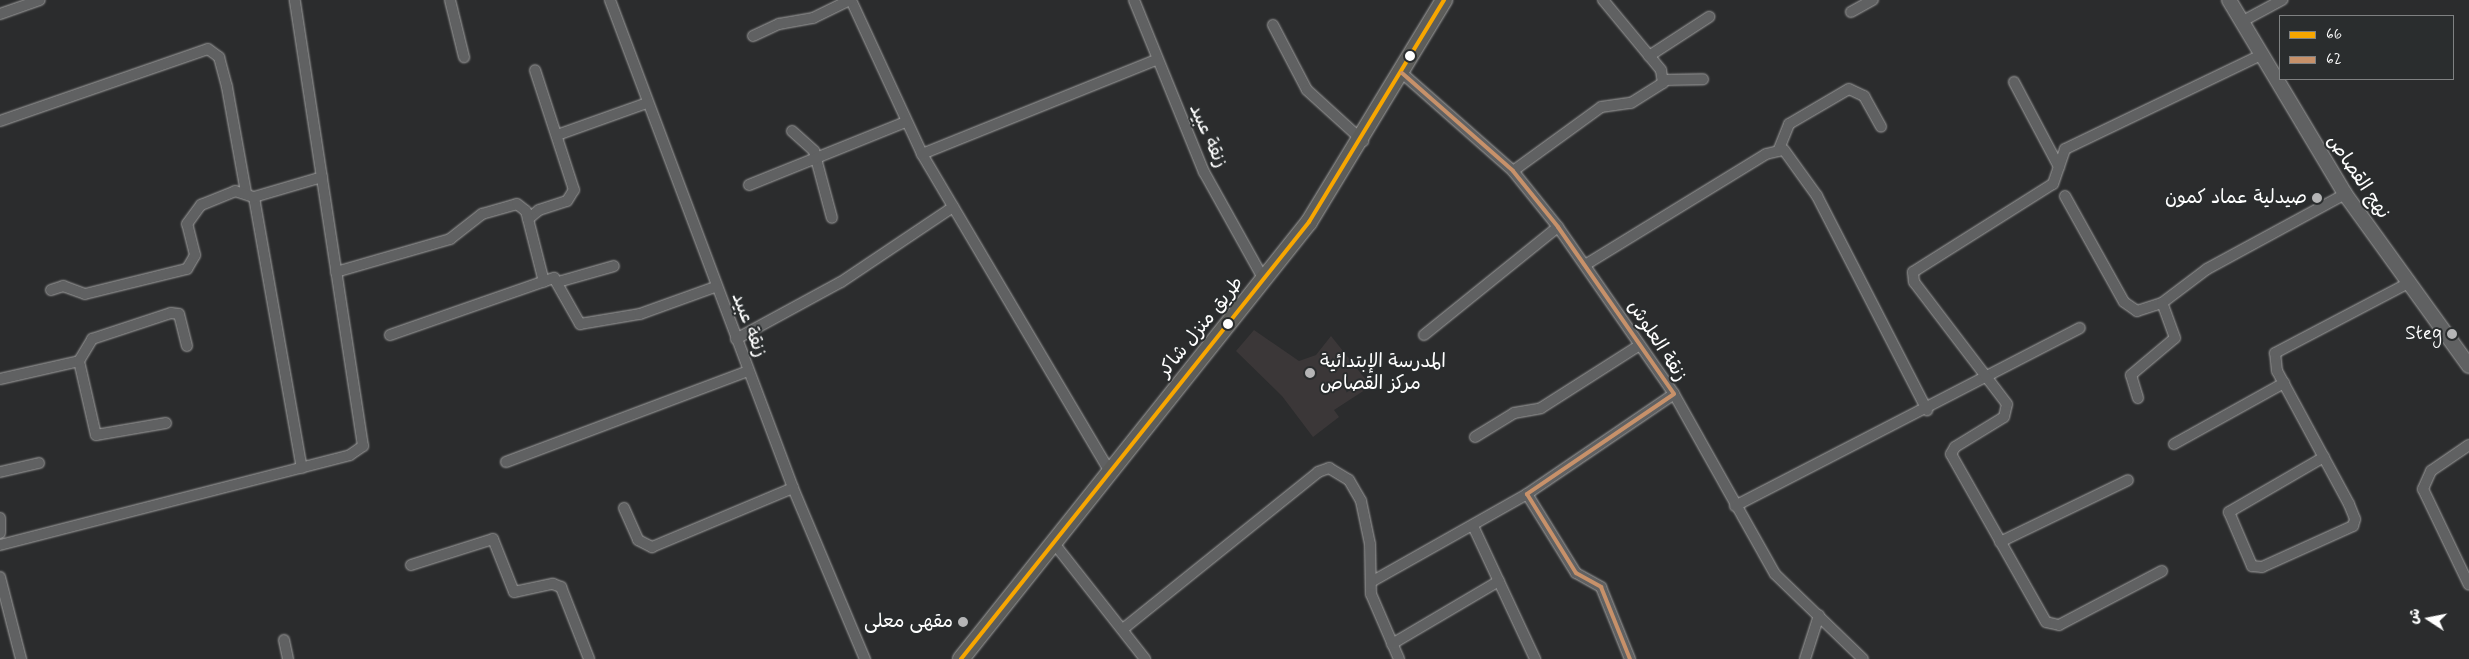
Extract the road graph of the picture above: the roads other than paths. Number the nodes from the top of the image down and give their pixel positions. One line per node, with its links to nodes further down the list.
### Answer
1 (40, 0): 13 (street)
2 (295, 0): 39 (street)
3 (450, 0): 20 (street)
4 (610, 0): 27 (street, زنقة عبيد)
5 (850, 0): 17 (street); 29 (street)
6 (1134, 0): 21 (street, زنقة عبيد)
7 (1444, 0): 23 (main road, طريق منزل شاكر)
8 (1603, 0): 19 (street)
9 (1873, 0): 12 (street)
10 (2229, 0): 15 (street, نهج القصاص)
11 (2282, 0): 15 (street)
12 (1851, 12)
13 (0, 14)
14 (1709, 17): 19 (street)
15 (2241, 22): 18 (street, نهج القصاص)
16 (1273, 25): 33 (street)
17 (753, 36)
18 (2261, 55): 37 (street); 41 (street, نهج القصاص)
19 (1649, 56): 25 (street)
20 (464, 57)
21 (1156, 60): 35 (street); 51 (street, زنقة عبيد)
22 (535, 70): 32 (street)
23 (1402, 74): 33 (main road, طريق منزل شاكر); 38 (street, زنقة العلوش)
24 (1703, 79): 25 (street)
25 (1664, 80): 38 (street)
26 (2014, 82): 37 (street)
27 (647, 103): 32 (street); 55 (street, زنقة عبيد)
28 (0, 121): 42 (street)
29 (906, 122): 35 (street); 36 (street)
30 (1881, 126): 34 (street)
31 (792, 131): 36 (street)
32 (557, 135): 46 (street)
33 (1363, 140): 51 (main road, طريق منزل شاكر)
34 (1779, 149): 48 (street); 72 (street)
35 (922, 154): 44 (street)
36 (818, 158): 40 (street); 45 (street)
37 (2059, 167): 68 (street)
38 (1512, 170): 47 (street, زنقة العلوش)
39 (322, 177): 42 (street); 50 (street)
40 (749, 185)
41 (2345, 194): 54 (street, نهج القصاص); 57 (street)
42 (250, 195): 56 (street); 80 (street)
43 (2065, 196): 57 (street)
44 (953, 207): 61 (street); 82 (street)
45 (832, 218)
46 (528, 219): 50 (street); 52 (street)
47 (1558, 227): 48 (street, زنقة العلوش); 59 (street)
48 (1585, 265): 62 (street, زنقة العلوش)
49 (614, 266): 53 (street)
50 (336, 272): 80 (street)
51 (1264, 280): 82 (main road, طريق منزل شاكر)
52 (544, 282): 53 (street); 60 (street)
53 (558, 282): 55 (street)
54 (2410, 282): 65 (street, نهج القصاص); 69 (street)
55 (715, 287): 61 (street, زنقة عبيد)
56 (51, 290)
57 (2162, 304): 71 (street)
58 (2080, 328): 68 (street)
59 (1424, 334)
60 (390, 335)
61 (736, 339): 66 (street, زنقة عبيد)
62 (1640, 345): 70 (street, زنقة العلوش); 74 (street)
63 (187, 346): 64 (street)
64 (80, 361): 67 (street); 73 (street)
65 (2469, 366)
66 (748, 371): 78 (street); 84 (street, زنقة عبيد)
67 (0, 379)
68 (1988, 379): 72 (street); 92 (street)
69 (2284, 383): 75 (street); 77 (street)
70 (1674, 394): 85 (street, زنقة العلوش); 86 (street)
71 (2138, 398)
72 (1927, 410): 86 (street)
73 (166, 423)
74 (1475, 437)
75 (2174, 444)
76 (2469, 445): 99 (street)
77 (2324, 457): 77 (street)
78 (506, 462)
79 (39, 463): 81 (street)
80 (302, 468): 93 (street)
81 (0, 472)
82 (1110, 472): 91 (main road, طريق منزل شاكر)
83 (2128, 480): 92 (street)
84 (793, 488): 87 (street); 107 (street, زنقة عبيد)
85 (1527, 494): 89 (street, زنقة العلوش); 112 (street)
86 (1735, 506): 100 (street)
87 (624, 508)
88 (0, 518): 90 (street)
89 (1474, 528): 97 (street); 98 (street, زنقة العلوش)
90 (0, 533)
91 (1053, 542): 101 (street); 108 (main road, طريق منزل شاكر)
92 (2000, 542): 95 (street)
93 (0, 545)
94 (411, 565): 106 (street)
95 (2162, 571)
96 (0, 577): 104 (street)
97 (1499, 581): 103 (street); 111 (street)
98 (1372, 582): 101 (street); 103 (street)
99 (2469, 585)
100 (1819, 615): 113 (street); 114 (street)
101 (1124, 629): 109 (street)
102 (284, 640): 105 (street)
103 (1392, 644): 110 (street)
104 (22, 659)
105 (288, 659)
106 (589, 659)
107 (865, 659)
108 (961, 659)
109 (1146, 659)
110 (1399, 659)
111 (1535, 659)
112 (1630, 659)
113 (1805, 659)
114 (1863, 659)

